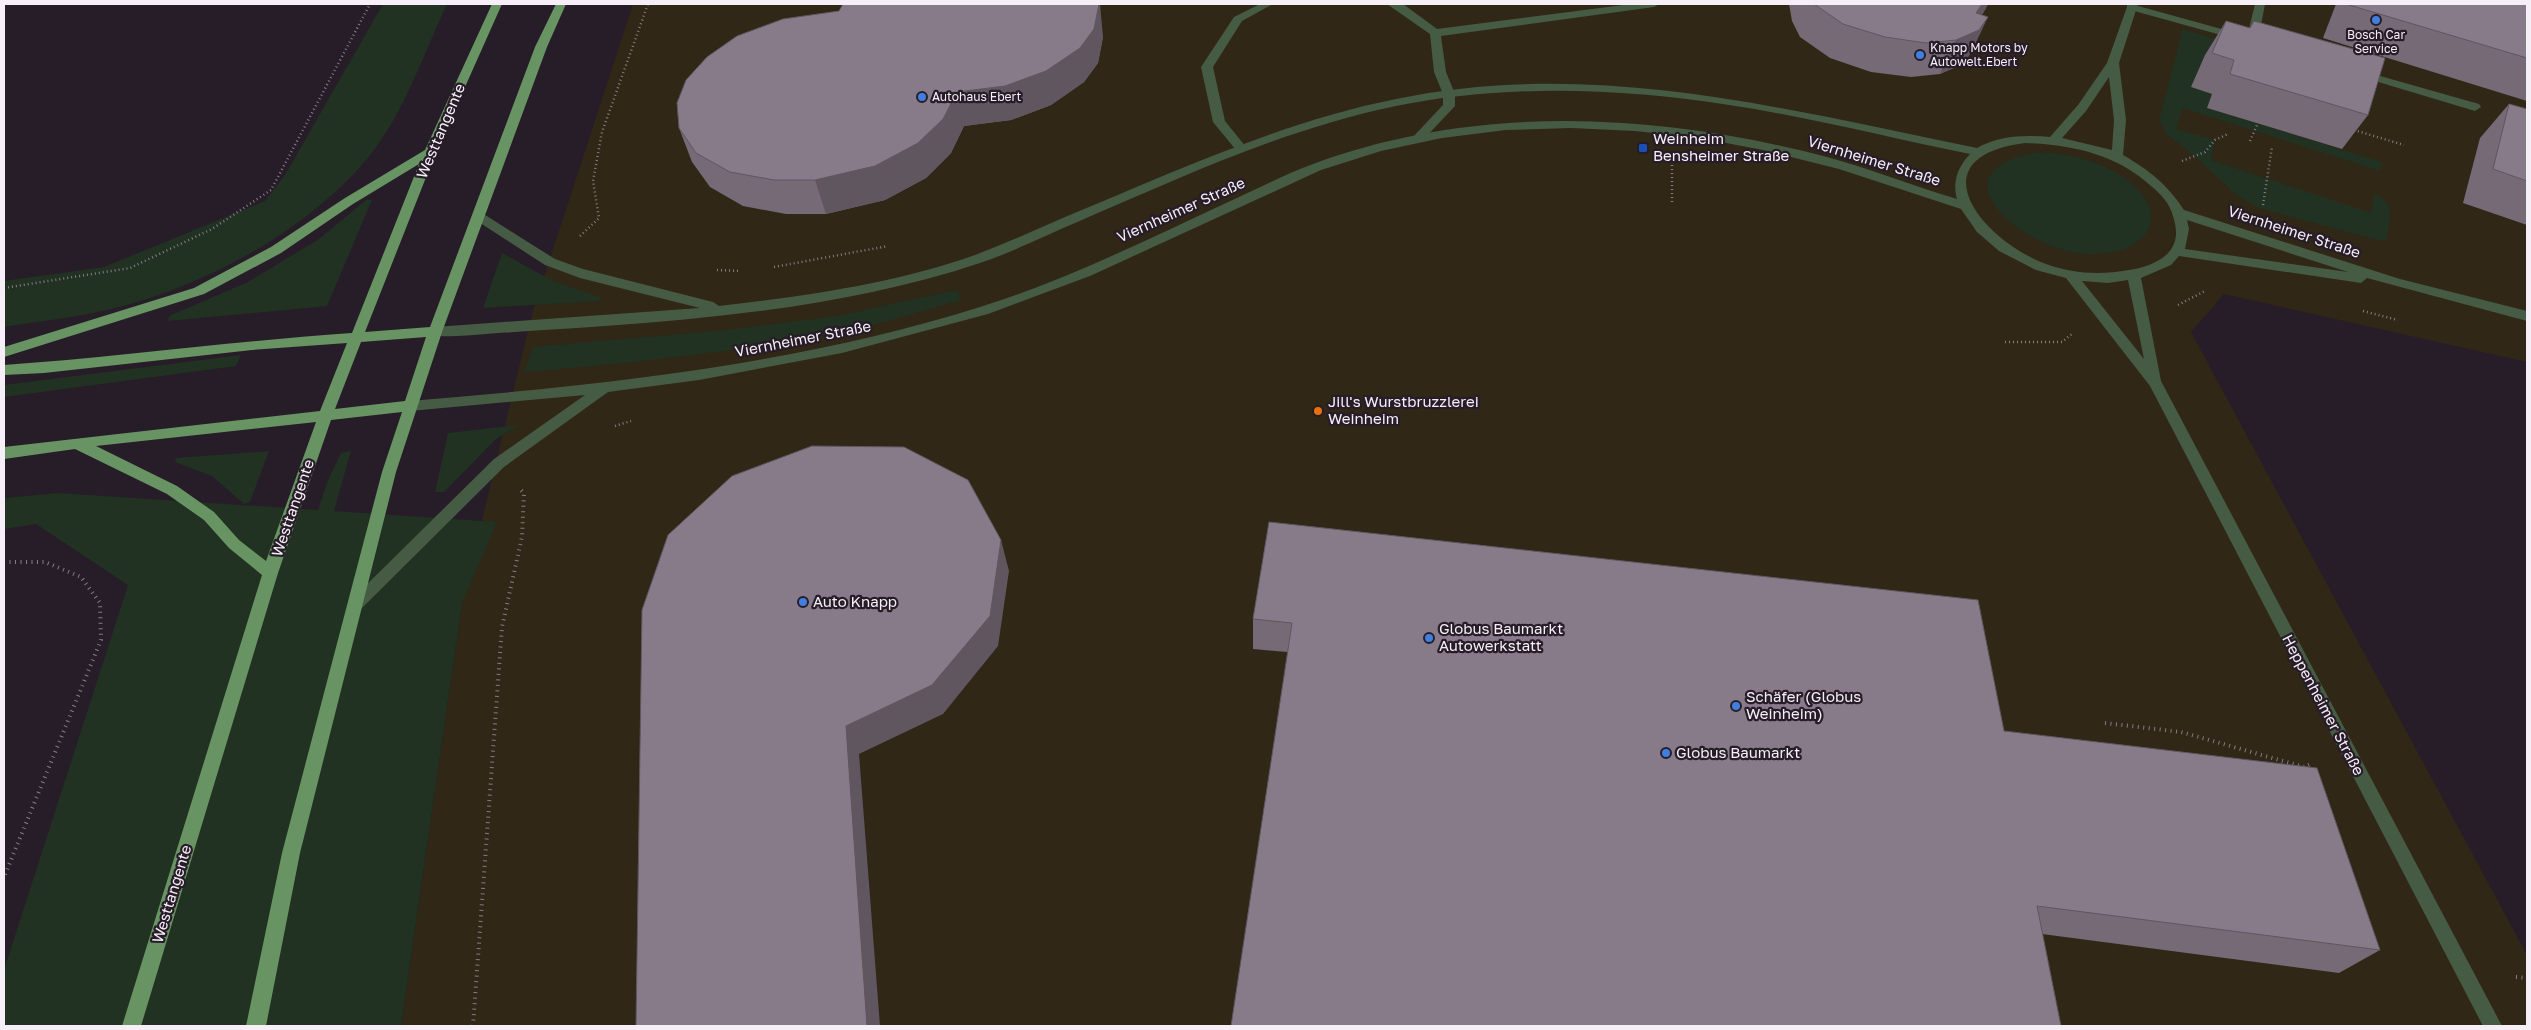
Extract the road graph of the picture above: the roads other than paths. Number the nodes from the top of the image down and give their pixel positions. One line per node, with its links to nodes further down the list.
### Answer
1 (497, 4): 16 (main road, Westtangente)
2 (561, 4): 21 (main road)
3 (1268, 4): 15 (street)
4 (1392, 4): 8 (street)
5 (1654, 4): 8 (street)
6 (2260, 4): 7 (street)
7 (2128, 5): 9 (street)
8 (1435, 33): 11 (street)
9 (2113, 63): 14 (street); 18 (street)
10 (2345, 68): 12 (street)
11 (1449, 94): 13 (street); 15 (street, Viernheimer Straße); 17 (street, Viernheimer Straße)
12 (2475, 107)
13 (1418, 138): 19 (street, Viernheimer Straße); 33 (street, Viernheimer Straße)
14 (2054, 140): 17 (street); 18 (street)
15 (1240, 147): 26 (street, Viernheimer Straße)
16 (430, 152): 29 (main road, Westtangente); 30 (main road)
17 (1979, 152): 19 (street)
18 (2117, 157): 20 (street)
19 (1965, 206): 23 (street)
20 (2180, 213): 22 (street); 25 (street, Viernheimer Straße)
21 (478, 216): 26 (street); 28 (main road)
22 (2178, 252): 24 (street); 25 (street, Viernheimer Straße)
23 (2070, 275): 24 (street); 32 (street, Heppenheimer Straße)
24 (2134, 277): 32 (street, Heppenheimer Straße)
25 (2398, 283): 27 (street, Viernheimer Straße)
26 (724, 310): 28 (street, Viernheimer Straße)
27 (2527, 316)
28 (435, 332): 29 (main road); 34 (main road)
29 (357, 338): 31 (main road); 35 (main road, Westtangente)
30 (4, 352)
31 (4, 370)
32 (2155, 383): 42 (street, Heppenheimer Straße)
33 (604, 388): 34 (street, Viernheimer Straße); 39 (street)
34 (410, 406): 35 (main road); 39 (main road)
35 (325, 417): 36 (main road); 38 (main road, Westtangente)
36 (76, 443): 37 (main road); 38 (main road)
37 (4, 454)
38 (270, 573): 40 (main road, Westtangente)
39 (356, 603): 41 (main road)
40 (131, 1026)
41 (256, 1026)
42 (2493, 1026)

